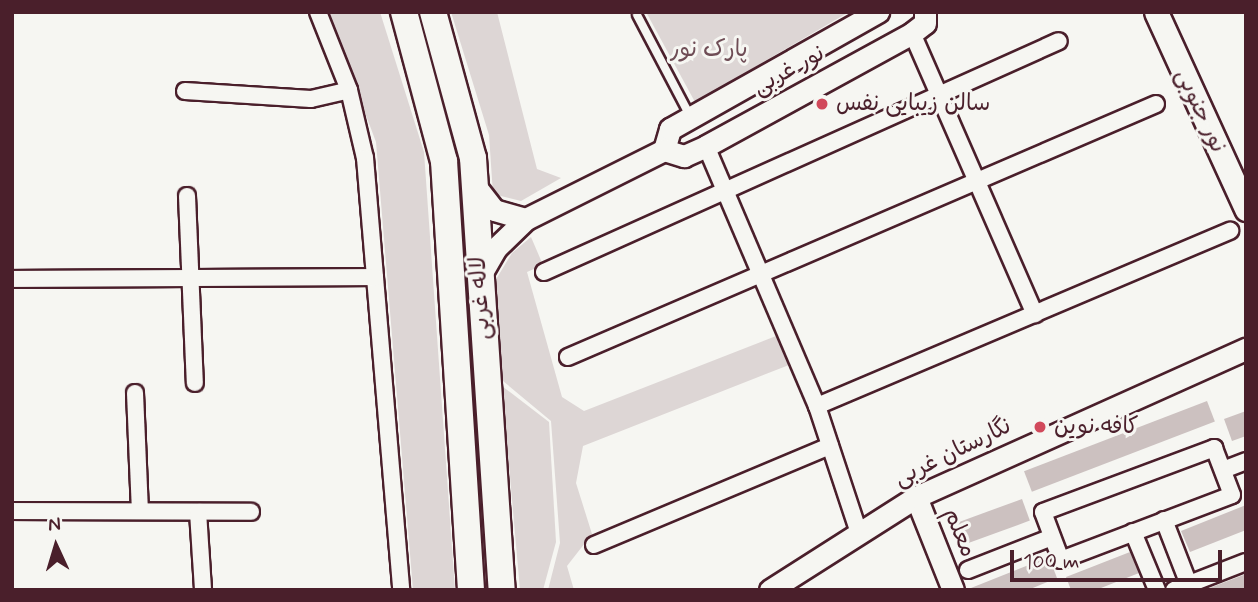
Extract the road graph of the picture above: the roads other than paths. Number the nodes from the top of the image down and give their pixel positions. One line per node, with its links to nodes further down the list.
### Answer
1 (318, 12): 10 (street)
2 (404, 12): 54 (main road, لاله غربی)
3 (433, 12): 18 (main road, لاله غربی)
4 (878, 12): 14 (street, نور غربی)
5 (925, 12): 8 (street, نور غربی)
6 (1156, 12): 21 (main road, نور جنوبی)
7 (637, 15): 14 (lane)
8 (912, 33): 12 (street); 15 (street, نور غربی)
9 (1059, 41): 12 (street)
10 (349, 90): 11 (street); 26 (street)
11 (185, 92)
12 (939, 95): 17 (street); 19 (street)
13 (1156, 104): 17 (street)
14 (690, 116): 16 (street, نور غربی)
15 (706, 146): 16 (street, نور غربی); 19 (street)
16 (664, 150): 22 (street, نور غربی)
17 (977, 181): 25 (street); 30 (street)
18 (476, 187): 22 (street); 28 (main road, لاله غربی)
19 (725, 191): 24 (street); 25 (street)
20 (187, 195): 27 (street)
21 (1246, 209)
22 (527, 219): 28 (street, نور غربی)
23 (1230, 231): 30 (street)
24 (544, 272)
25 (762, 275): 32 (street); 35 (street)
26 (375, 277): 27 (street); 53 (street)
27 (190, 278): 29 (street); 33 (street)
28 (479, 278): 55 (main road, لاله غربی)
29 (12, 279)
30 (1035, 314): 35 (street)
31 (1246, 349): 39 (street, نگارستان غربی)
32 (568, 357)
33 (195, 383)
34 (135, 393): 41 (street)
35 (817, 406): 36 (street)
36 (831, 446): 46 (street); 48 (street)
37 (1246, 461): 38 (street)
38 (1223, 470): 44 (street); 47 (street)
39 (916, 497): 46 (street, نگارستان غربی); 57 (street, معلم)
40 (12, 510): 41 (street)
41 (140, 511): 42 (street)
42 (198, 512): 43 (street); 52 (street)
43 (251, 512)
44 (1164, 520): 45 (street); 51 (street)
45 (1133, 532): 47 (street); 58 (street)
46 (859, 533): 56 (street, نگارستان غربی)
47 (1052, 537): 50 (street)
48 (594, 545)
49 (1246, 562): 51 (street)
50 (968, 570)
51 (1184, 588)
52 (203, 590)
53 (401, 590)
54 (471, 590)
55 (502, 590)
56 (770, 590)
57 (953, 590)
58 (1157, 590)

